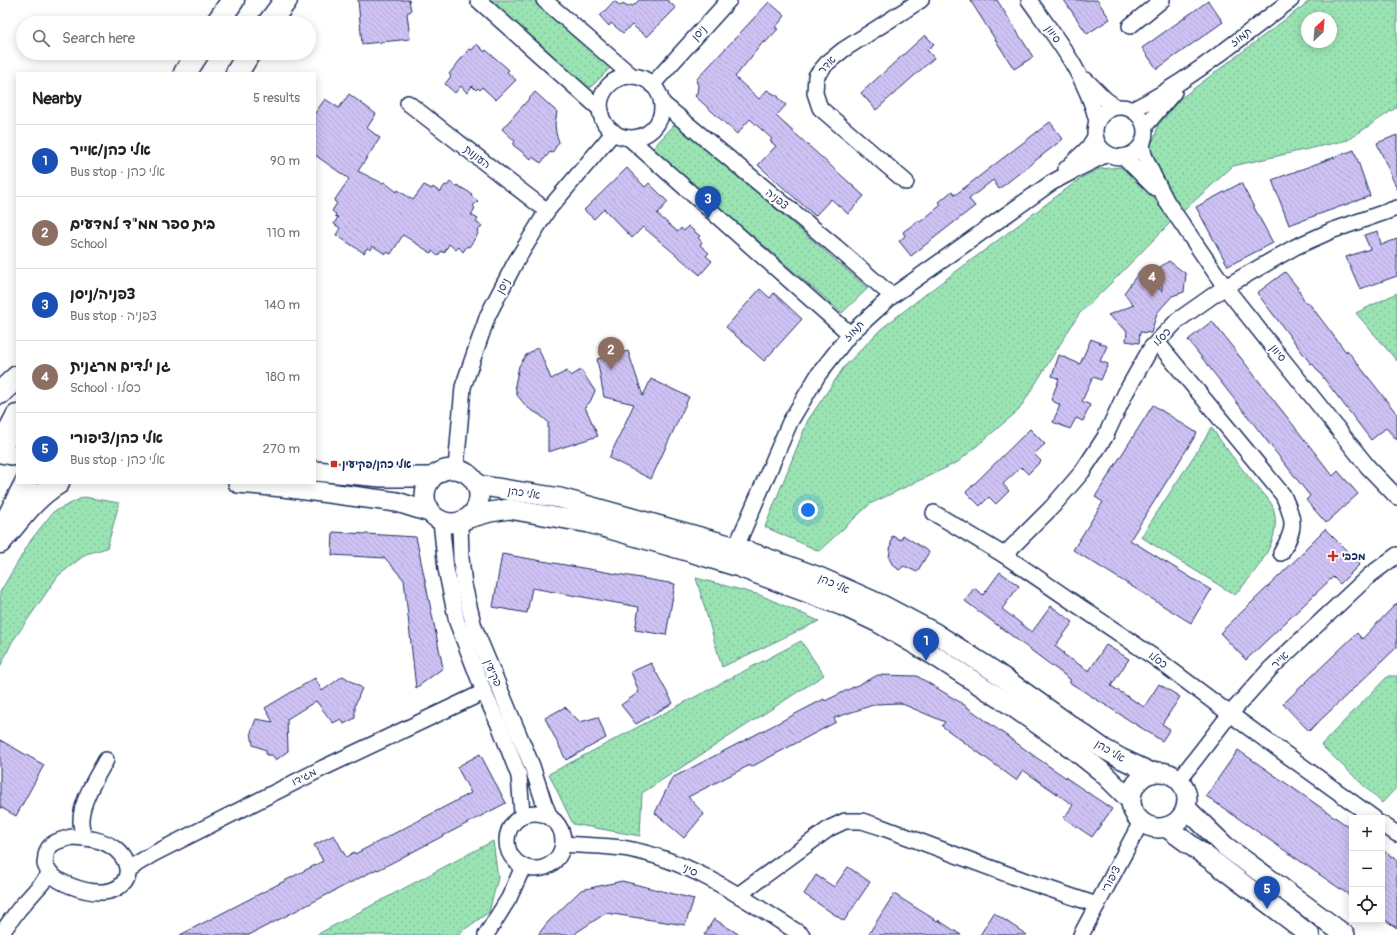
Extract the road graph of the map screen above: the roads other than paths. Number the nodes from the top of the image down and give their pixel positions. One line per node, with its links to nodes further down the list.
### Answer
1 (233, 0): 10 (main road)
2 (286, 0): 11 (main road)
3 (478, 0): 24 (street)
4 (544, 0): 19 (street)
5 (729, 0): 20 (street, ניסן)
6 (921, 0): 34 (street, אדר)
7 (1029, 0): 15 (street, סיוון)
8 (1162, 0): 12 (street)
9 (1291, 0): 18 (street, תמוז)
10 (221, 16)
11 (274, 16)
12 (1130, 26)
13 (193, 60): 16 (main road)
14 (244, 60): 17 (main road)
15 (1077, 69): 23 (street, סיוון); 26 (street, סיוון)
16 (186, 72)
17 (237, 72)
18 (1192, 75): 25 (street, תמוז); 27 (street, תמוז)
19 (632, 76): 20 (street); 24 (street)
20 (652, 84): 22 (street)
21 (408, 103): 38 (street, העונות)
22 (662, 103): 30 (street); 40 (street, צפניה)
23 (1116, 107): 25 (street); 26 (street)
24 (601, 110): 28 (street)
25 (1132, 110): 27 (street)
26 (1097, 121): 29 (street)
27 (1145, 126): 31 (street)
28 (614, 132): 30 (street); 38 (street, ניסן)
29 (1095, 137): 32 (street); 35 (street, תמוז)
30 (629, 138): 41 (street)
31 (1142, 145): 33 (street); 36 (street, סיוון)
32 (1107, 154): 33 (street); 35 (street, תמוז)
33 (1124, 157): 36 (street, סיוון)
34 (906, 182)
35 (1051, 183): 40 (street, תמוז)
36 (1167, 202): 39 (street, סיוון)
37 (1397, 208): 39 (street, כסלו)
38 (547, 211): 49 (street, ניסן)
39 (1225, 287): 42 (street, כסלו); 56 (street, סיוון)
40 (892, 296): 41 (street, תמוז)
41 (850, 334): 62 (street, תמוז)
42 (1157, 342): 63 (street); 64 (street, כסלו)
43 (16, 378): 44 (main road)
44 (0, 393)
45 (11, 426): 46 (main road)
46 (0, 449)
47 (0, 452): 48 (street)
48 (16, 456)
49 (456, 469): 51 (street); 55 (street)
50 (316, 471): 51 (street)
51 (432, 477): 58 (street)
52 (26, 484): 60 (main road)
53 (56, 484): 61 (main road)
54 (249, 484): 58 (street)
55 (477, 485): 59 (street); 62 (street, אלי כהן)
56 (1397, 497)
57 (934, 514): 64 (street, כסלו)
58 (435, 516): 59 (street); 66 (street, פקיעין)
59 (465, 520): 71 (street, אלי כהן); 75 (street, פקיעין)
60 (0, 536)
61 (0, 542)
62 (736, 547): 69 (street, אלי כהן)
63 (1281, 553)
64 (1004, 555): 67 (street, כסלו)
65 (1397, 555): 67 (street, אייר)
66 (484, 692): 74 (street, פקיעין); 83 (street, מגידו)
67 (1230, 714): 70 (street, אייר); 73 (street, כסלו)
68 (106, 760): 80 (street)
69 (1152, 773): 70 (street); 71 (street)
70 (1179, 780): 72 (street)
71 (1130, 800): 76 (street)
72 (1186, 808): 78 (street); 92 (street)
73 (1370, 815)
74 (520, 817): 75 (street); 82 (street)
75 (550, 817): 81 (street)
76 (1141, 822): 78 (street); 86 (street, ציפורי)
77 (1385, 826): 79 (street)
78 (1166, 827): 91 (street)
79 (1397, 834)
80 (84, 838): 83 (street); 84 (street)
81 (564, 844): 82 (street); 85 (street, סיני)
82 (523, 867): 88 (street)
83 (128, 869): 84 (street)
84 (51, 873): 87 (street)
85 (738, 895): 86 (street); 89 (street, סיני)
86 (1097, 905): 90 (street, ציפורי)
87 (0, 935)
88 (486, 935)
89 (802, 935)
90 (1081, 935)
91 (1310, 935)
92 (1344, 935)

